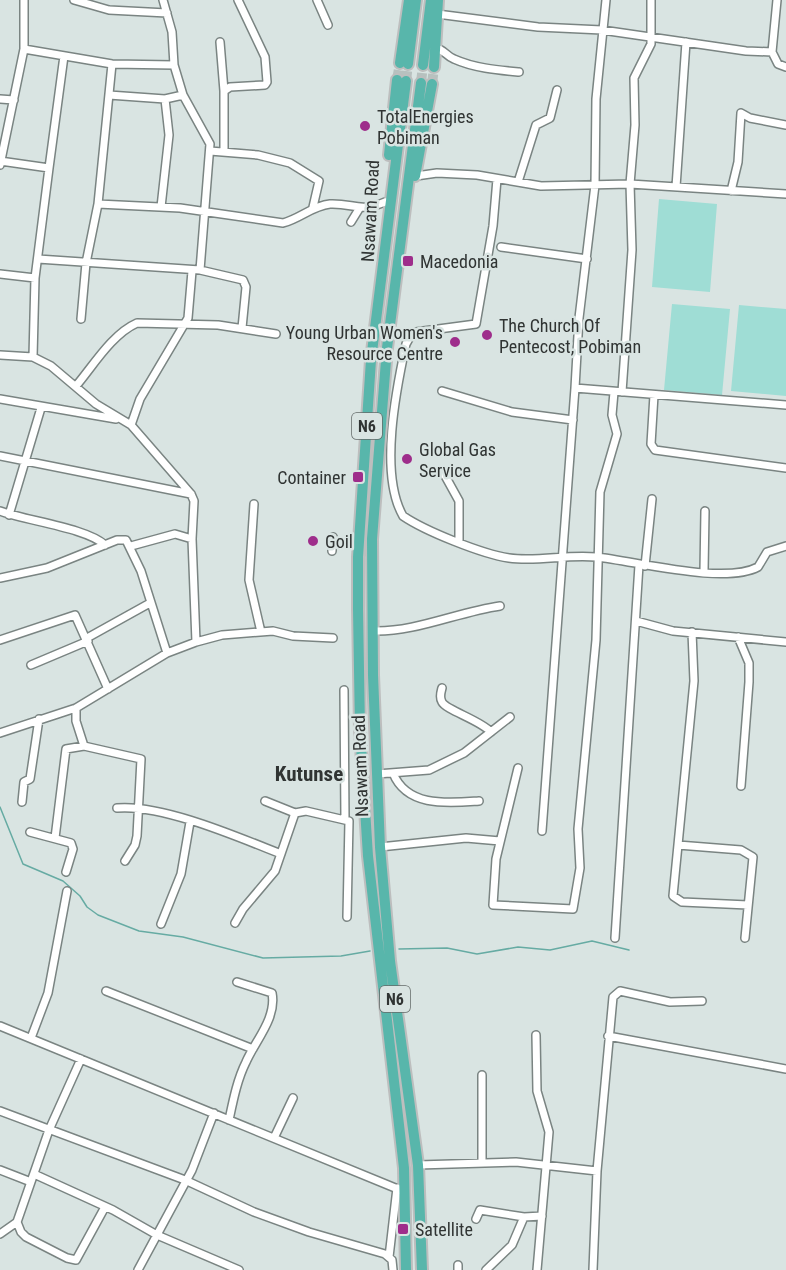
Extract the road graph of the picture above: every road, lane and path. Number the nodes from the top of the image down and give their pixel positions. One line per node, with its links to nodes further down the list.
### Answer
1 (24, 0): 21 (street)
2 (74, 0): 13 (street)
3 (164, 0): 13 (street)
4 (238, 0): 29 (street)
5 (317, 0): 15 (street)
6 (409, 0): 7 (highway)
7 (416, 0)
8 (431, 0): 20 (highway)
9 (438, 0): 14 (highway)
10 (606, 0): 16 (street)
11 (651, 0): 17 (street)
12 (777, 0): 22 (street)
13 (167, 14): 25 (street)
14 (437, 14): 16 (street); 20 (highway)
15 (328, 25)
16 (602, 30): 17 (street); 44 (street)
17 (651, 37): 19 (street); 43 (street)
18 (220, 42): 29 (street)
19 (686, 42): 22 (street); 45 (street)
20 (435, 48): 27 (street)
21 (24, 49): 23 (street); 34 (street)
22 (772, 52): 26 (street)
23 (64, 56): 24 (street); 39 (street)
24 (112, 64): 25 (street); 30 (street)
25 (174, 64): 31 (street)
26 (786, 67)
27 (519, 72)
28 (557, 90): 42 (street)
29 (224, 91): 37 (street)
30 (109, 95): 33 (street); 49 (street)
31 (183, 95): 33 (street); 36 (street)
32 (0, 99): 34 (street)
33 (165, 99): 50 (street)
34 (14, 100): 38 (street)
35 (786, 124): 46 (street)
36 (210, 151): 37 (street); 53 (street)
37 (224, 151): 51 (street)
38 (0, 162): 39 (street)
39 (49, 168): 57 (street)
40 (416, 176): 41 (street); 56 (highway, Nsawam Road / N6); 56 (highway, Nsawam Road / N6)
41 (497, 179): 42 (street); 86 (street)
42 (518, 182): 44 (street)
43 (630, 184): 44 (street); 45 (street); 74 (street)
44 (595, 185): 58 (street)
45 (676, 187): 46 (street)
46 (731, 191): 47 (street)
47 (786, 194)
48 (385, 202): 52 (street); 62 (highway, Nsawam Road / N6); 62 (highway, Nsawam Road / N6)
49 (98, 204): 50 (street); 59 (street)
50 (161, 207): 53 (street)
51 (313, 207): 52 (street); 53 (street)
52 (358, 209): 54 (street)
53 (206, 211): 60 (street)
54 (351, 222)
55 (501, 247): 58 (street)
56 (398, 258): 85 (highway, Nsawam Road / N6)
57 (39, 259): 59 (street); 64 (street)
58 (587, 259): 72 (street)
59 (86, 263): 61 (street); 65 (street)
60 (200, 270): 61 (street); 67 (street)
61 (192, 271): 66 (street)
62 (383, 273): 148 (highway, Nsawam Road / N6)
63 (0, 274): 64 (street)
64 (35, 278): 70 (street)
65 (81, 319)
66 (186, 323): 67 (street); 71 (street); 81 (street)
67 (242, 328): 68 (street)
68 (276, 334)
69 (0, 355): 70 (street)
70 (33, 357): 71 (street)
71 (76, 387): 79 (street)
72 (575, 388): 74 (street); 80 (street)
73 (442, 391): 80 (street)
74 (618, 392): 75 (street); 102 (street)
75 (654, 395): 77 (street); 84 (street)
76 (0, 399): 78 (street)
77 (786, 405)
78 (41, 408): 79 (street); 83 (street)
79 (119, 420): 81 (street)
80 (573, 420): 101 (street)
81 (131, 425): 88 (street)
82 (0, 456): 83 (street)
83 (26, 462): 88 (street); 93 (street)
84 (786, 468)
85 (377, 472): 86 (street); 109 (highway, Nsawam Road / N6)
86 (390, 472): 96 (street)
87 (443, 472): 96 (street)
88 (191, 494): 95 (street)
89 (652, 499): 103 (street)
90 (254, 504): 110 (street)
91 (705, 511): 104 (street)
92 (0, 512): 93 (street)
93 (9, 515): 97 (street)
94 (333, 537): 100 (street)
95 (192, 539): 98 (street); 116 (street)
96 (459, 541): 101 (street)
97 (105, 545): 98 (street); 105 (street)
98 (131, 546): 106 (street)
99 (786, 546): 104 (street)
100 (332, 551)
101 (561, 556): 102 (street); 141 (street)
102 (598, 557): 103 (street); 144 (street)
103 (642, 566): 104 (street); 108 (street)
104 (704, 571)
105 (0, 578)
106 (150, 603): 114 (street); 118 (street)
107 (500, 606): 109 (street)
108 (636, 621): 111 (street); 156 (street)
109 (374, 631): 131 (highway, Nsawam Road / N6)
110 (261, 632): 113 (street); 116 (street)
111 (692, 632): 112 (street); 145 (street)
112 (738, 637): 117 (street); 132 (street)
113 (333, 638)
114 (88, 639): 115 (street); 119 (street); 121 (street)
115 (0, 640)
116 (196, 642): 118 (street)
117 (786, 642)
118 (166, 653): 121 (street)
119 (31, 665)
120 (442, 688): 126 (street)
121 (108, 689): 123 (street)
122 (344, 690): 139 (street)
123 (76, 708): 125 (street); 128 (street)
124 (510, 717): 126 (street)
125 (39, 719): 127 (street); 135 (street)
126 (491, 732): 130 (street)
127 (0, 733)
128 (84, 746): 136 (street); 143 (street)
129 (518, 768): 144 (street)
130 (393, 773): 131 (street); 134 (street)
131 (377, 774): 146 (highway, Nsawam Road / N6)
132 (741, 786)
133 (265, 801): 138 (street)
134 (479, 801)
135 (22, 802)
136 (138, 806): 137 (street); 140 (street); 149 (street)
137 (117, 808)
138 (295, 813): 139 (street); 147 (street)
139 (345, 820): 153 (street)
140 (190, 822): 147 (street); 155 (street)
141 (542, 831)
142 (30, 832): 143 (street)
143 (55, 838): 150 (street)
144 (500, 841): 146 (street)
145 (678, 845): 152 (street); 152 (street)
146 (381, 851): 148 (highway); 177 (highway, Nsawam Road / N6)
147 (281, 854): 154 (street)
148 (368, 856): 182 (highway, Nsawam Road / N6)
149 (125, 861)
150 (66, 872)
151 (68, 891): 164 (street)
152 (748, 905): 157 (street)
153 (347, 917)
154 (235, 923)
155 (161, 924)
156 (615, 938)
157 (745, 938)
158 (237, 982): 165 (street)
159 (106, 991): 165 (street)
160 (702, 1001): 163 (street)
161 (0, 1026): 164 (street)
162 (536, 1035): 176 (street)
163 (608, 1036): 167 (street); 179 (street)
164 (31, 1038): 166 (street)
165 (253, 1049): 172 (street)
166 (81, 1059): 171 (street); 173 (street)
167 (786, 1069)
168 (482, 1076): 175 (street)
169 (293, 1098): 174 (street)
170 (0, 1111): 173 (street)
171 (214, 1113): 172 (street); 181 (street)
172 (229, 1120): 174 (street)
173 (49, 1130): 180 (street); 181 (street)
174 (274, 1138): 182 (street)
175 (482, 1162): 176 (street); 177 (street)
176 (548, 1164): 179 (street); 184 (street)
177 (418, 1165): 195 (highway, Nsawam Road / N6)
178 (0, 1170): 180 (street)
179 (597, 1171): 198 (street)
180 (33, 1178): 183 (street); 187 (street)
181 (185, 1180): 189 (street); 190 (street)
182 (401, 1190): 190 (street); 194 (highway, Nsawam Road / N6)
183 (105, 1207): 187 (street); 189 (street)
184 (542, 1216): 185 (street); 197 (street)
185 (524, 1217): 186 (street); 196 (street)
186 (476, 1219)
187 (17, 1222): 188 (street)
188 (0, 1234)
189 (157, 1235): 191 (street); 192 (street)
190 (389, 1257): 193 (street)
191 (138, 1270)
192 (239, 1270)
193 (393, 1270)
194 (406, 1270)
195 (422, 1270)
196 (486, 1270)
197 (537, 1270)
198 (593, 1270)

